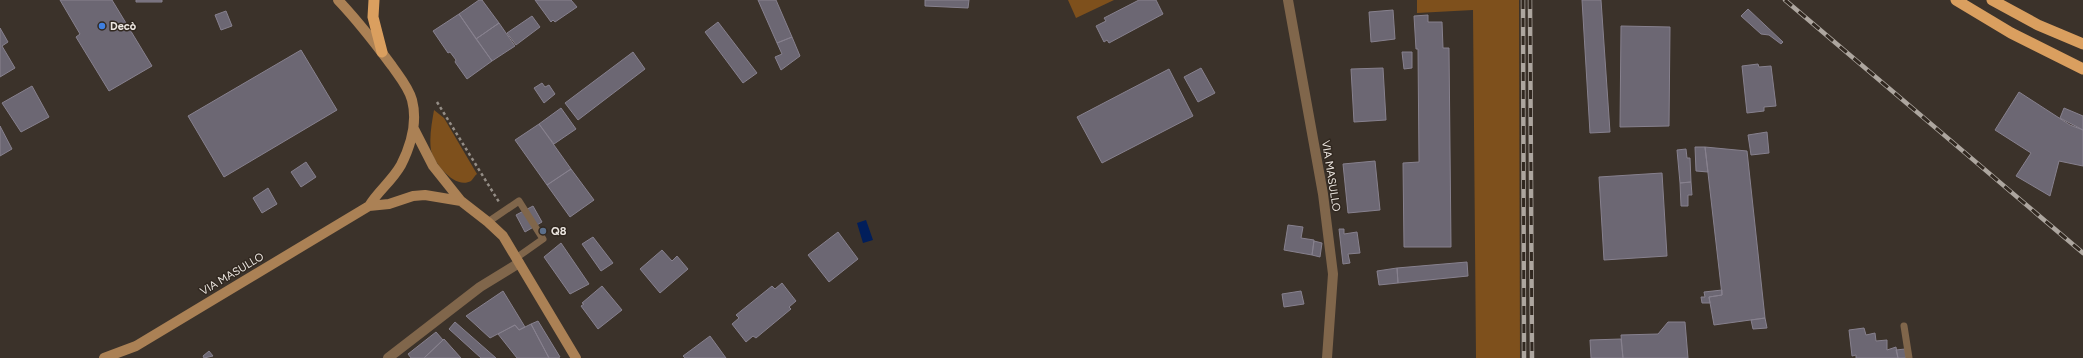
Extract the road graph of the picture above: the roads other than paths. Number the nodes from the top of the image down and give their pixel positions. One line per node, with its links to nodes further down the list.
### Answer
1 (338, 0): 7 (main road, VIA MASULLO)
2 (374, 0): 7 (highway)
3 (1288, 0): 20 (street, VIA MASULLO)
4 (1956, 0): 8 (highway)
5 (1992, 0): 6 (highway)
6 (2083, 44)
7 (382, 52): 9 (main road, VIA MASULLO)
8 (2083, 69)
9 (414, 129): 10 (main road, VIA MASULLO); 11 (main road, VIA MASULLO)
10 (461, 201): 11 (main road, VIA MASULLO); 12 (main road, VIA MASULLO)
11 (369, 206): 15 (main road, VIA MASULLO)
12 (488, 222): 13 (main road, VIA MASULLO); 13 (lane)
13 (518, 260): 18 (street); 19 (main road, VIA MASULLO)
14 (1904, 326): 21 (lane)
15 (136, 346): 16 (main road, VIA MASULLO); 17 (main road)
16 (104, 358)
17 (125, 358)
18 (388, 358)
19 (576, 358)
20 (1327, 358)
21 (1909, 358)

